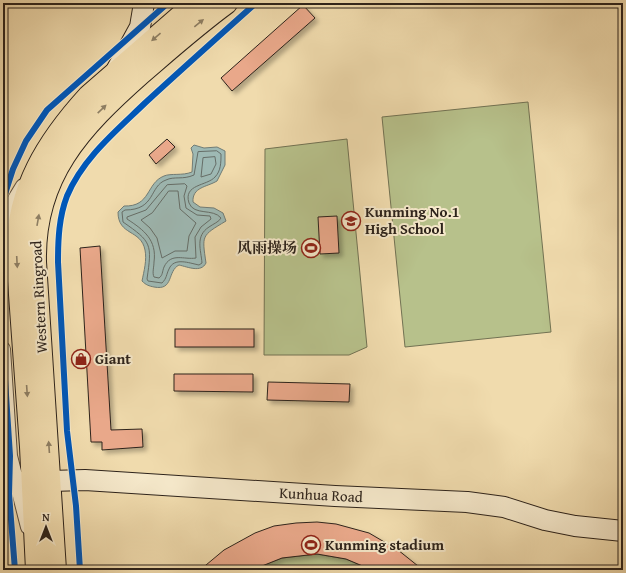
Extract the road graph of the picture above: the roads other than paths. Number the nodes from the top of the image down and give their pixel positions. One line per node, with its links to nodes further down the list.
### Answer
1 (144, 3): 4 (street)
2 (196, 3): 4 (main road, Western Ringroad, one-way to 4)
3 (226, 3): 8 (main road, Western Ringroad, one-way to 3)
4 (114, 74): 5 (main road, Western Ringroad)
5 (36, 170): 6 (street); 8 (main road, Western Ringroad, one-way to 8)
6 (3, 233)
7 (3, 349): 8 (street)
8 (33, 481): 9 (street, Kunhua Road); 10 (main road, Western Ringroad); 11 (main road, Western Ringroad)
9 (623, 531)
10 (36, 562)
11 (55, 570)

